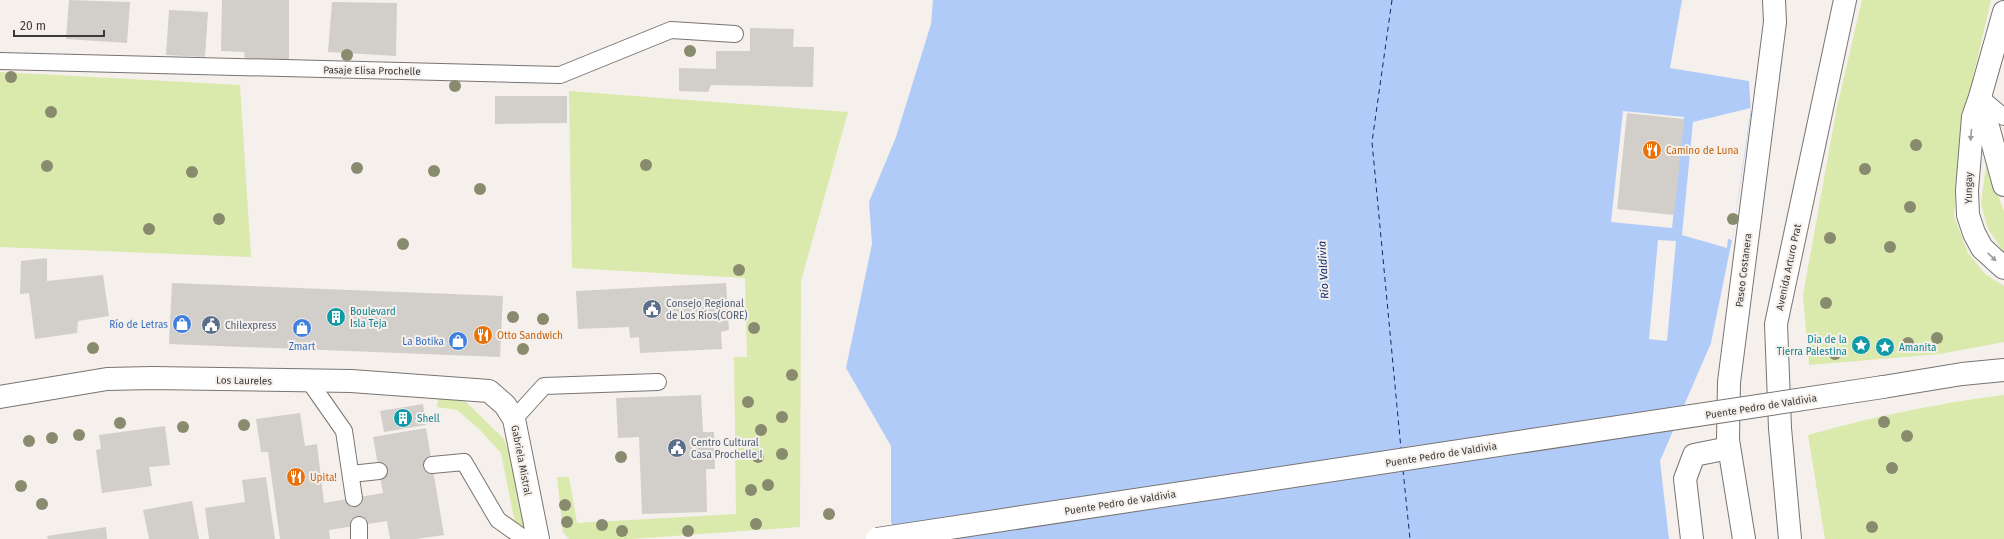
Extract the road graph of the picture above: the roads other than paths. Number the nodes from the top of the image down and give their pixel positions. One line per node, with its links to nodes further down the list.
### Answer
1 (1774, 0): 16 (street, Paseo Costanera)
2 (1845, 0): 26 (street, Avenida Arturo Prat)
3 (2004, 12): 6 (street, Yungay)
4 (735, 34): 5 (lane, Pasaje Elisa Prochelle)
5 (0, 61)
6 (1980, 97): 7 (lane); 8 (street); 9 (street, Yungay, one-way to 9)
7 (2004, 117)
8 (2004, 185)
9 (2004, 268)
10 (2004, 370): 23 (street, Puente Pedro de Valdivia, bridge)
11 (310, 381): 13 (street, Los Laureles); 14 (street, Los Laureles); 19 (lane)
12 (658, 382): 15 (lane)
13 (489, 391): 15 (street, Gabriela Mistral)
14 (0, 397)
15 (514, 419): 22 (street, Gabriela Mistral)
16 (1729, 448): 24 (street); 25 (street, Paseo Costanera)
17 (432, 465): 21 (lane)
18 (379, 471): 19 (lane)
19 (351, 474): 20 (lane)
20 (354, 498)
21 (525, 539)
22 (538, 539)
23 (877, 539)
24 (1692, 539)
25 (1744, 539)
26 (1790, 539)

